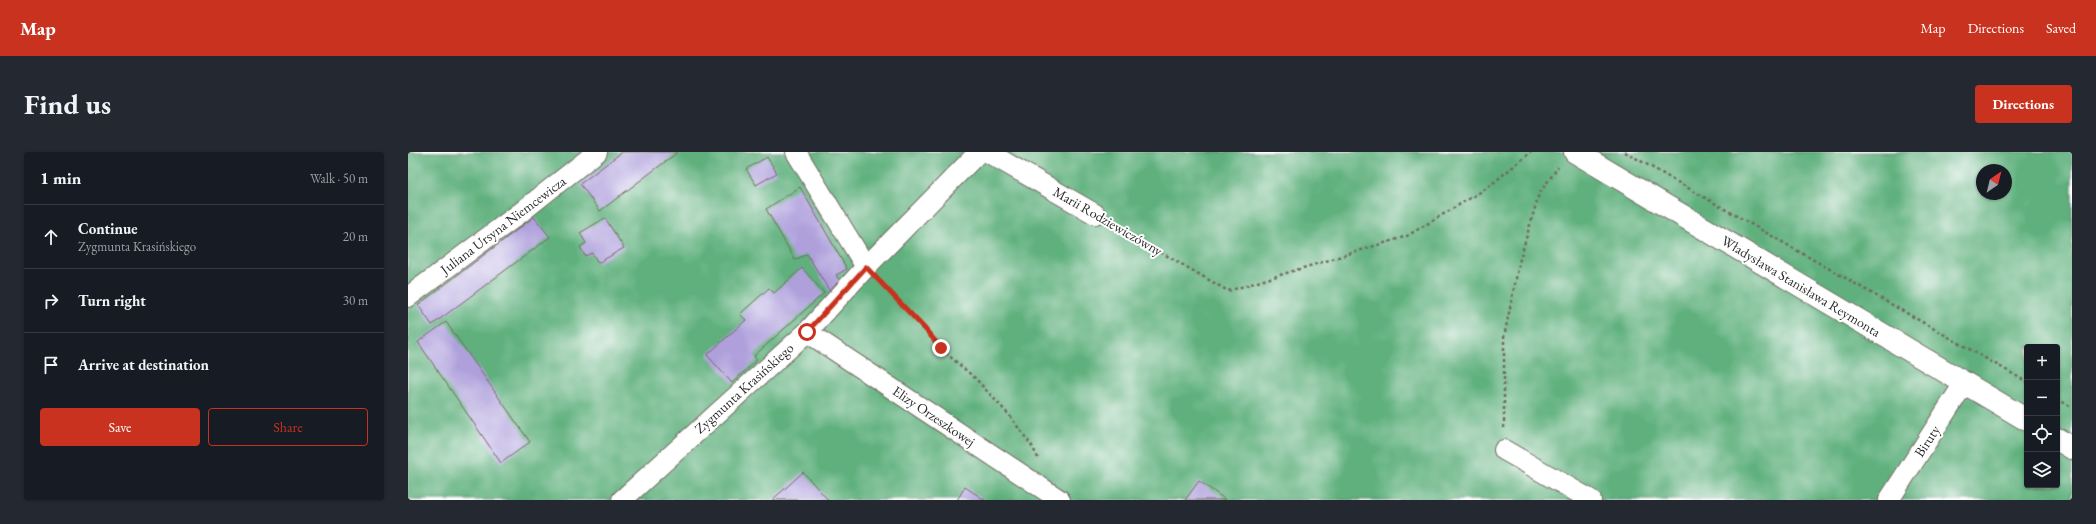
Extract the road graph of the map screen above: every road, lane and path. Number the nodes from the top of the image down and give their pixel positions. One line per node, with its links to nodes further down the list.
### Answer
1 (597, 152): 10 (street, Juliana Ursyna Niemcewicza)
2 (796, 152): 9 (street)
3 (980, 152): 9 (street, Zygmunta Krasińskiego)
4 (987, 152): 8 (street, Marii Rodziewiczówny)
5 (1531, 152): 8 (path, Marii Rodziewiczówny)
6 (1625, 152): 12 (path)
7 (1568, 158): 13 (street, Władysława Stanisława Reymonta); 19 (path)
8 (1095, 214)
9 (866, 267): 11 (street, Zygmunta Krasińskiego); 20 (path)
10 (408, 297)
11 (807, 332): 21 (street, Zygmunta Krasińskiego); 22 (street, Elizy Orzeszkowej)
12 (2024, 380)
13 (1965, 382): 16 (street, Władysława Stanisława Reymonta); 24 (street, Biruty)
14 (2060, 401): 15 (path)
15 (2072, 407)
16 (2024, 418)
17 (2060, 441): 18 (street)
18 (2072, 448)
19 (1504, 450): 23 (street)
20 (1038, 459)
21 (622, 500)
22 (1060, 500)
23 (1591, 500)
24 (1889, 500)

